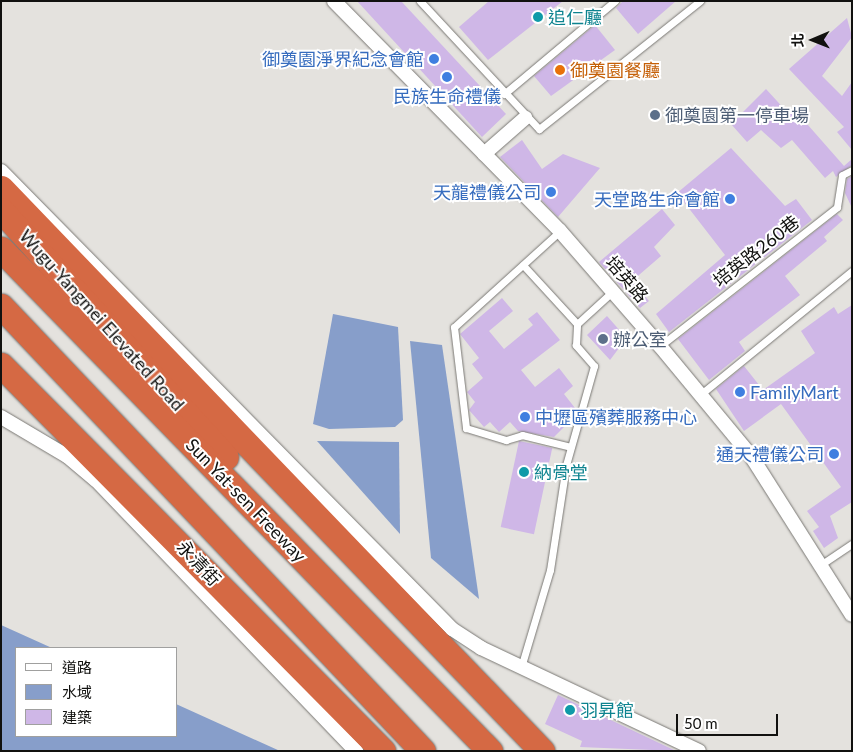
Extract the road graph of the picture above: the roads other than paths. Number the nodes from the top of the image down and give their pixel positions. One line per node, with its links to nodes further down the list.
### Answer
1 (334, 1): 7 (street, 培英路)
2 (420, 1): 5 (lane)
3 (615, 1): 5 (lane)
4 (700, 1): 6 (lane)
5 (504, 94): 6 (lane)
6 (525, 118): 7 (street)
7 (484, 154): 12 (street, 培英路)
8 (852, 170): 20 (lane, 培英路260巷)
9 (1, 171): 28 (street)
10 (1, 188): 35 (highway)
11 (1, 210): 30 (highway, Wugu-Yangmei Elevated Road)
12 (560, 231): 14 (lane); 16 (street, 培英路)
13 (1, 249): 30 (highway, Sun Yat-sen Freeway)
14 (522, 264): 18 (lane); 24 (lane)
15 (852, 271): 22 (lane)
16 (614, 291): 18 (lane); 20 (street, 培英路)
17 (1, 306): 29 (highway)
18 (577, 324): 24 (lane)
19 (1, 327): 29 (highway)
20 (660, 346): 22 (street, 培英路)
21 (1, 365): 32 (highway)
22 (701, 394): 26 (street, 培英路)
23 (1, 417): 31 (street, 永清街)
24 (571, 447): 28 (lane)
25 (852, 544): 26 (lane)
26 (822, 564): 27 (street, 培英路)
27 (852, 614)
28 (522, 664): 36 (street)
29 (346, 670): 33 (highway)
30 (442, 700): 34 (highway, Sun Yat-sen Freeway)
31 (356, 751)
32 (382, 751)
33 (423, 751)
34 (490, 751)
35 (542, 751)
36 (699, 751)

